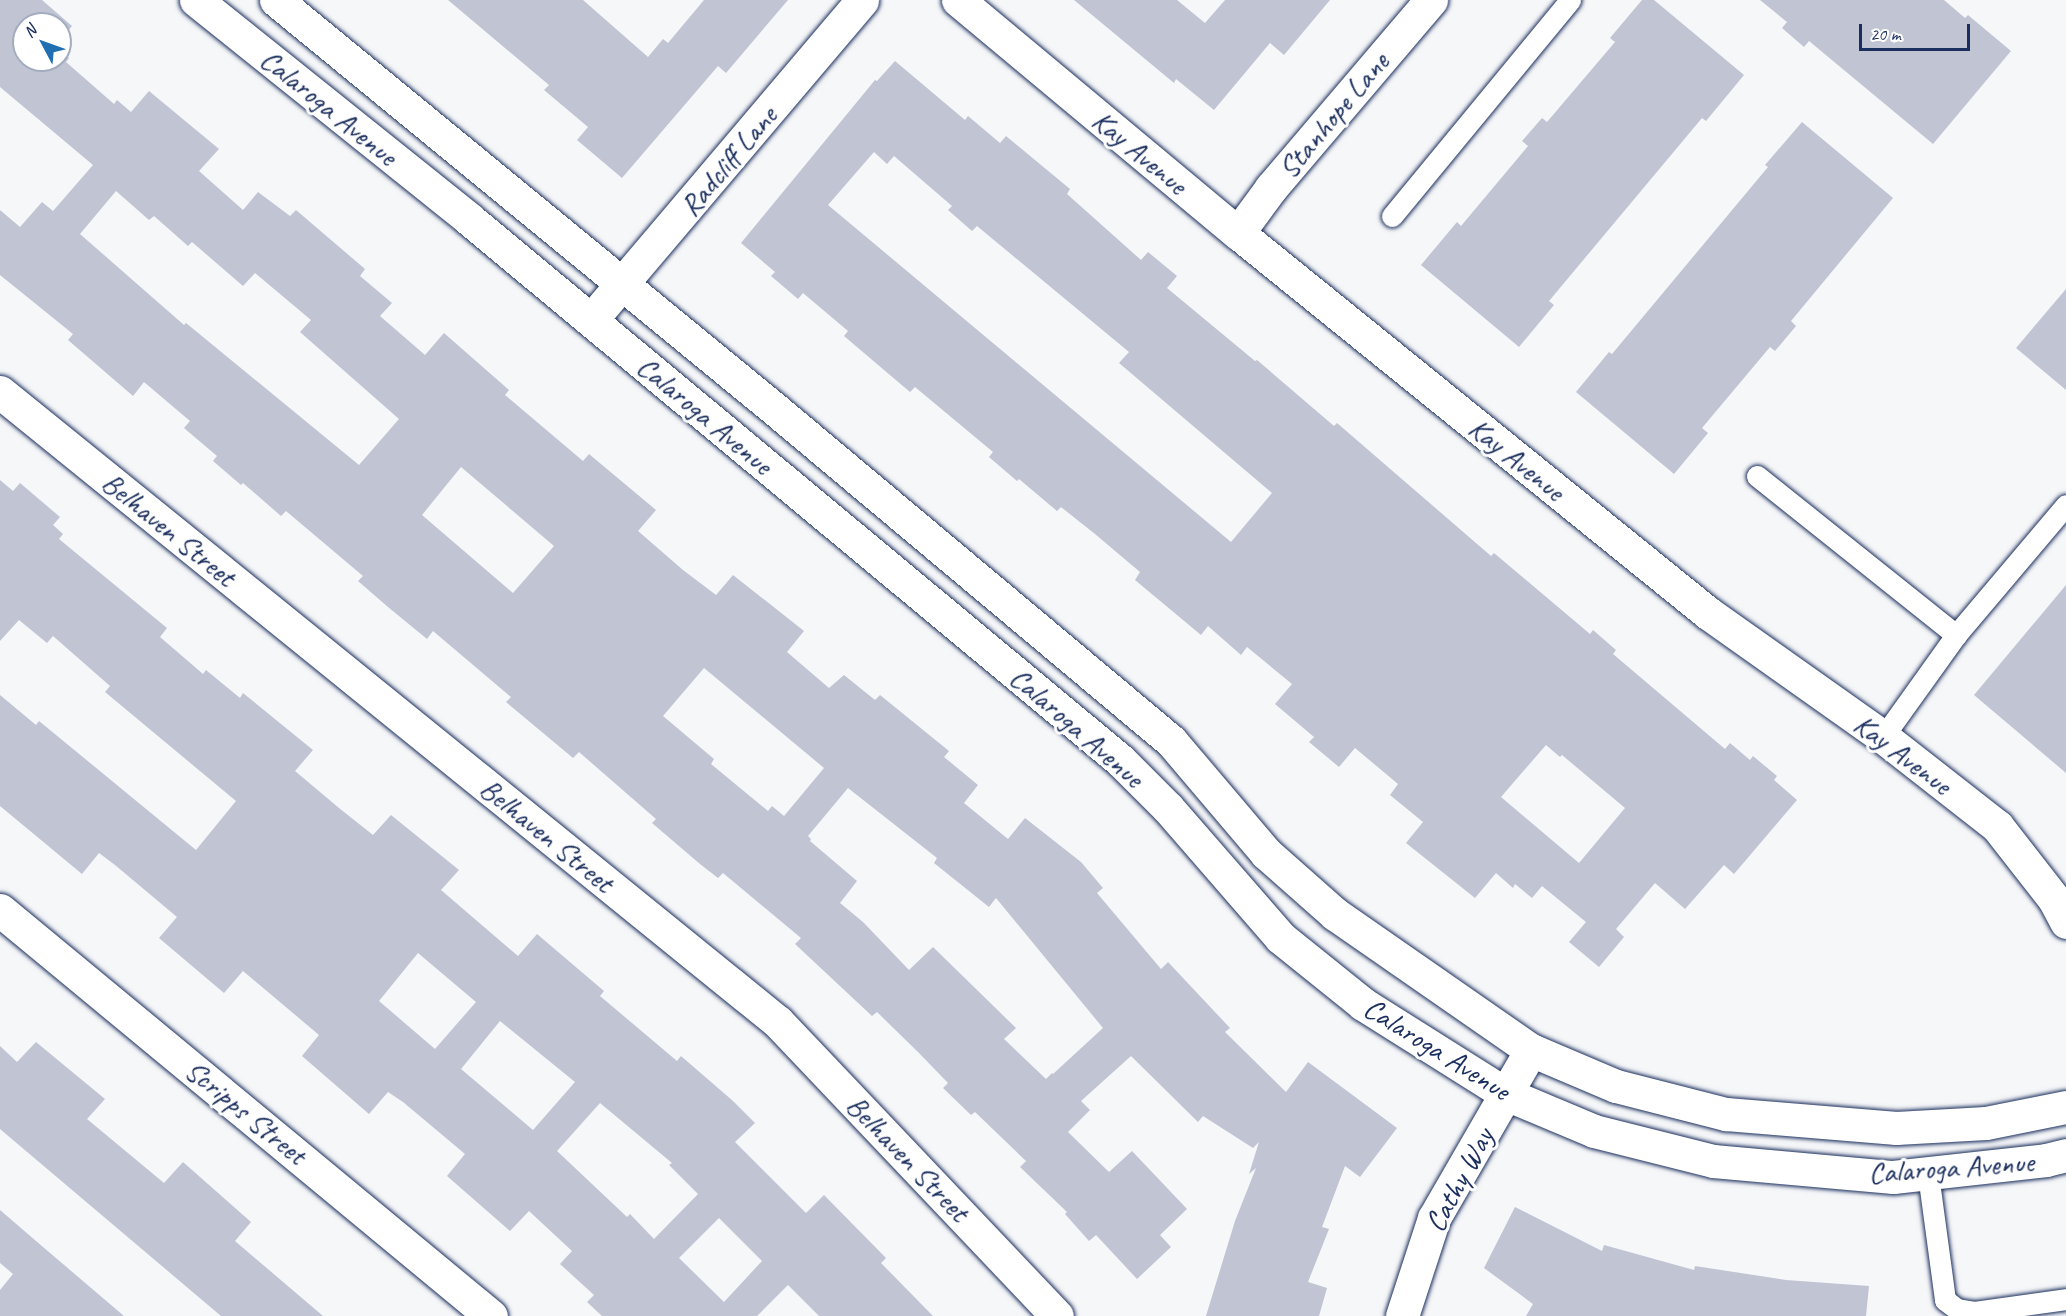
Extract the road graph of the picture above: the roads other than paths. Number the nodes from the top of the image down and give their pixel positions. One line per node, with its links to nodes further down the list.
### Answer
1 (196, 0): 10 (street, Calaroga Avenue)
2 (276, 0): 9 (street, Calaroga Avenue)
3 (862, 0): 9 (street, Radcliff Lane)
4 (958, 0): 8 (street, Kay Avenue)
5 (1431, 0): 8 (street, Stanhope Lane)
6 (1570, 0): 7 (lane)
7 (1392, 216)
8 (1238, 233): 15 (street, Kay Avenue)
9 (621, 285): 10 (street, Radcliff Lane); 18 (street, Calaroga Avenue)
10 (591, 320): 19 (street, Calaroga Avenue)
11 (0, 392): 25 (street, Belhaven Street)
12 (1757, 476): 14 (lane)
13 (2066, 505): 14 (lane)
14 (1956, 635): 15 (lane)
15 (1883, 737): 17 (street, Kay Avenue)
16 (0, 910): 24 (street, Scripps Street)
17 (2066, 922)
18 (1531, 1050): 19 (street, Cathy Way); 20 (street, Calaroga Avenue)
19 (1506, 1094): 22 (street, Calaroga Avenue); 26 (street, Cathy Way)
20 (2066, 1107)
21 (2066, 1155): 22 (street, Calaroga Avenue)
22 (1928, 1174): 23 (lane)
23 (2066, 1299)
24 (491, 1316)
25 (1058, 1316)
26 (1402, 1316)

